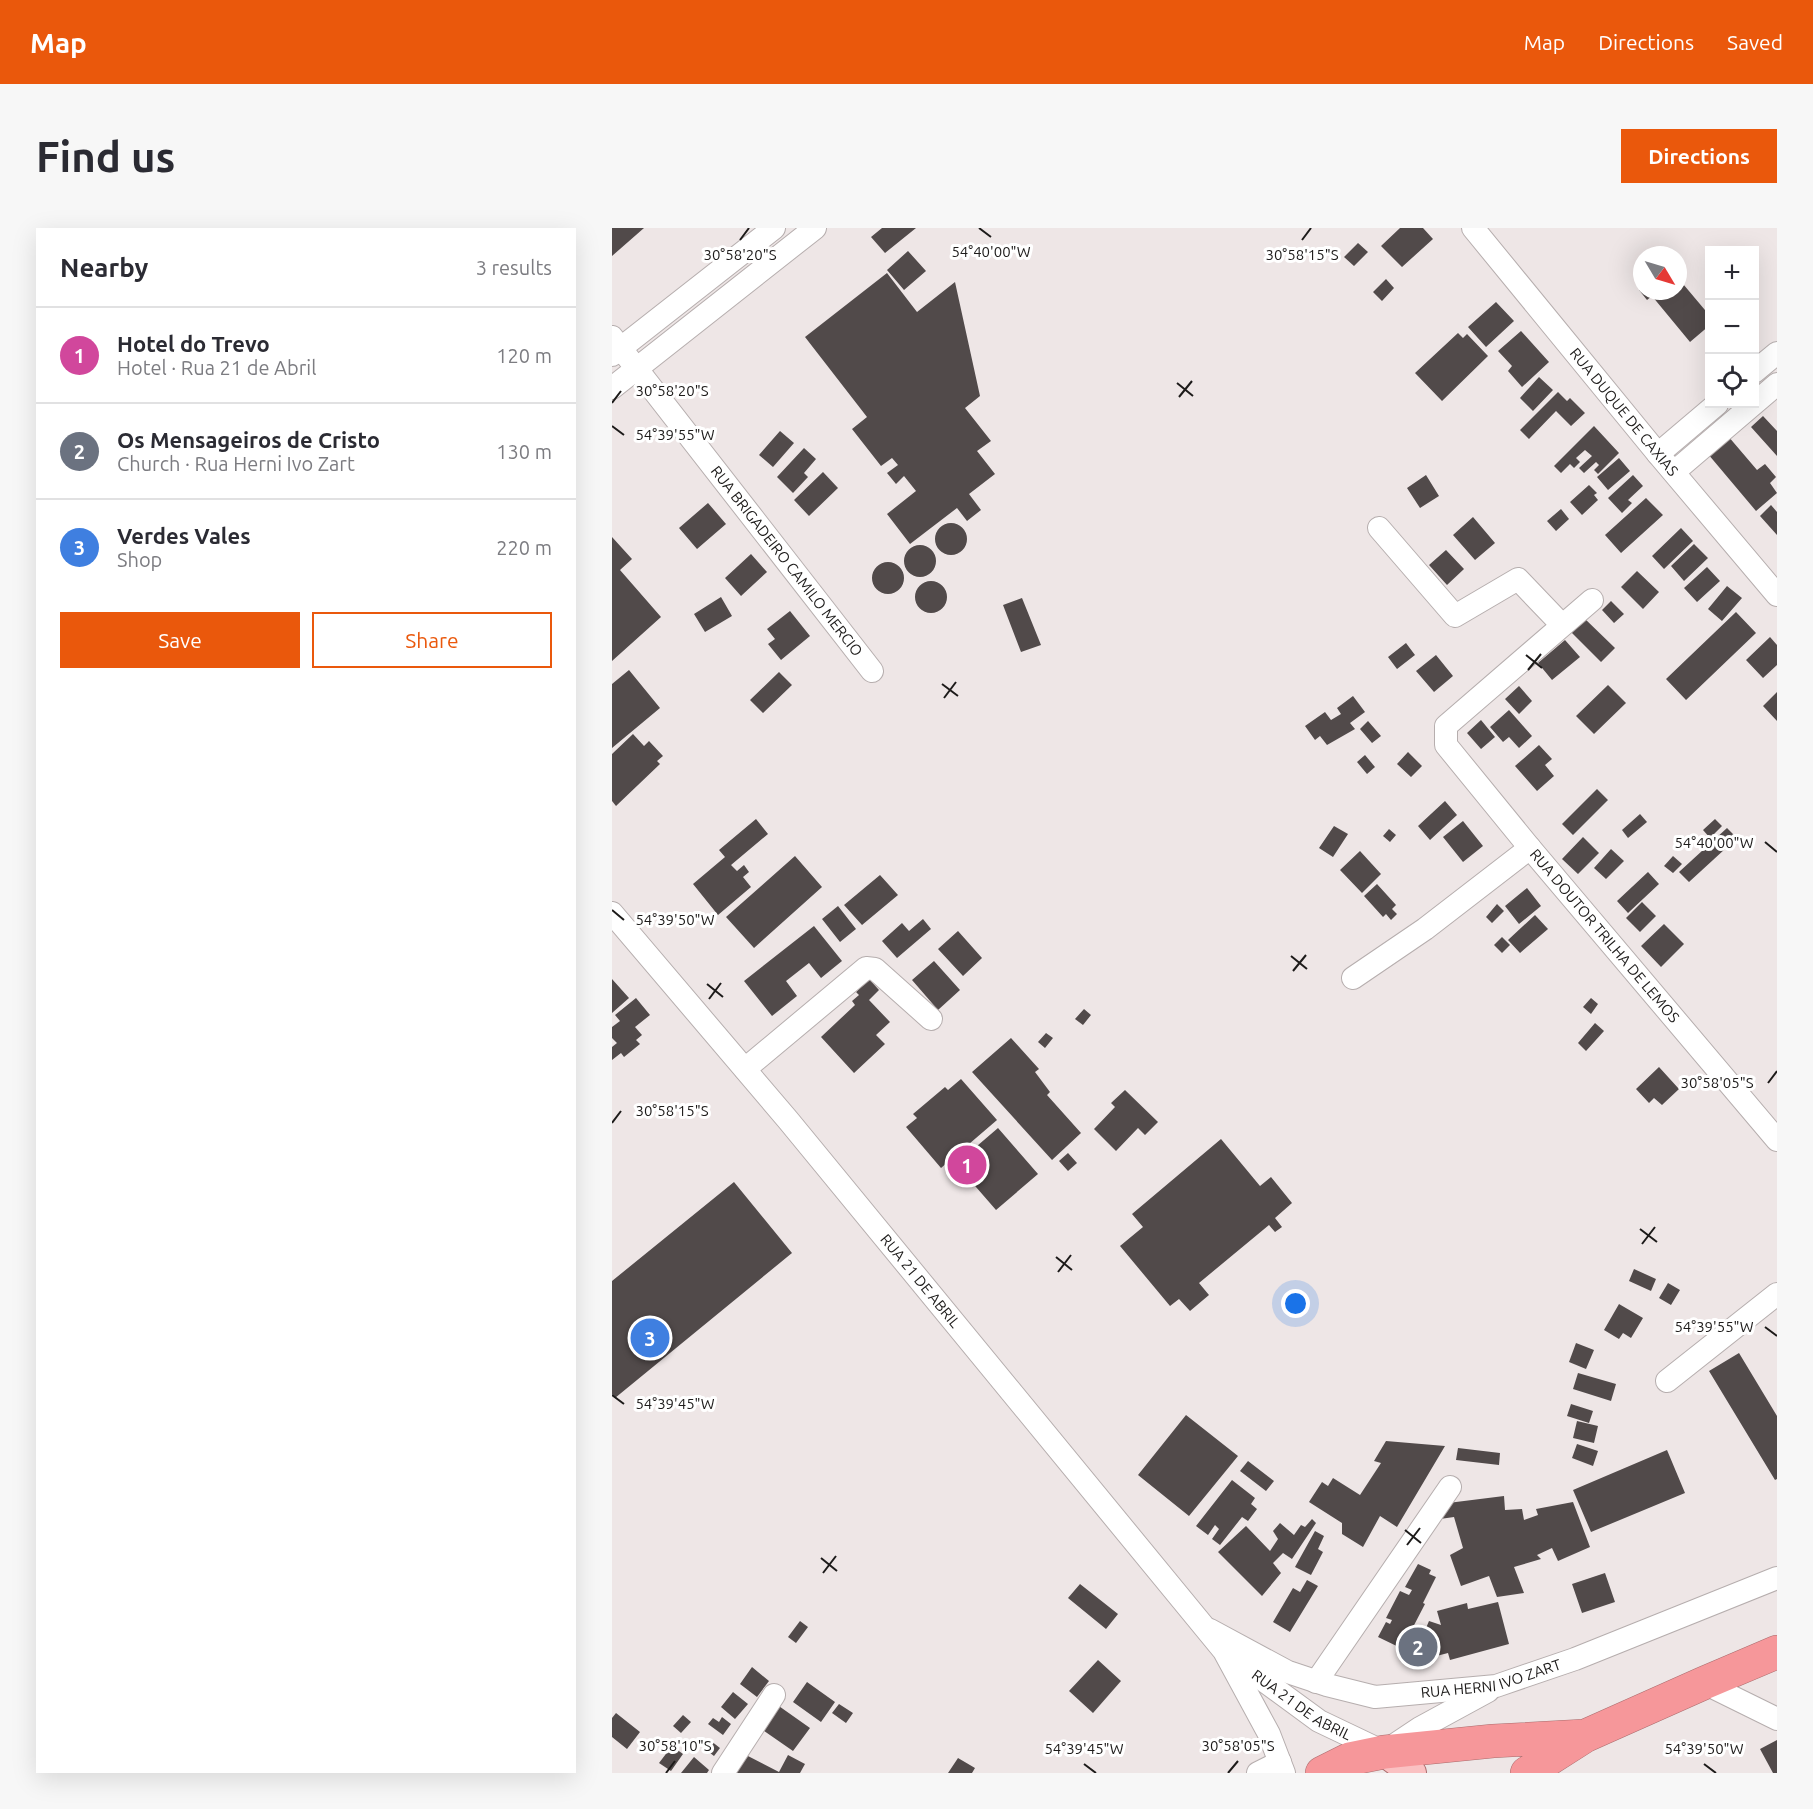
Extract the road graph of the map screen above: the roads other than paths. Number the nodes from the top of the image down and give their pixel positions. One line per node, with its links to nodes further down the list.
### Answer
1 (774, 228): 4 (street)
2 (814, 228): 6 (street)
3 (1473, 228): 11 (street, RUA DUQUE DE CAXIAS)
4 (615, 347): 6 (street, RUA BRIGADEIRO CAMILO MERCIO)
5 (1777, 353): 7 (street)
6 (636, 368): 9 (street); 17 (street, RUA BRIGADEIRO CAMILO MERCIO)
7 (1759, 369)
8 (1777, 384): 12 (street)
9 (612, 388)
10 (1712, 408): 11 (street)
11 (1658, 454): 12 (street, RUA DUQUE DE CAXIAS)
12 (1674, 472): 14 (street, RUA DUQUE DE CAXIAS)
13 (1379, 528): 16 (street)
14 (1777, 595)
15 (1592, 600): 16 (street)
16 (1562, 625): 18 (street, RUA DOUTOR TRILHA DE LEMOS)
17 (872, 671)
18 (1530, 848): 20 (street); 23 (street, RUA DOUTOR TRILHA DE LEMOS)
19 (612, 913): 22 (street, RUA 21 DE ABRIL)
20 (1353, 978)
21 (931, 1019): 22 (street)
22 (745, 1069): 28 (street, RUA 21 DE ABRIL)
23 (1777, 1140)
24 (1777, 1294): 25 (street)
25 (1667, 1381)
26 (1449, 1486): 31 (street)
27 (1777, 1578): 33 (street, RUA HERNI IVO ZART)
28 (1202, 1626): 29 (street, RUA 21 DE ABRIL); 31 (street, RUA HERNI IVO ZART)
29 (1224, 1652): 37 (street, RUA 21 DE ABRIL); 38 (street, RUA 21 DE ABRIL)
30 (1777, 1652): 32 (highway)
31 (1316, 1682): 33 (street, RUA HERNI IVO ZART)
32 (1704, 1683): 35 (street); 36 (highway)
33 (1496, 1686): 37 (street)
34 (774, 1695): 39 (street)
35 (1777, 1719)
36 (1585, 1736): 37 (highway); 43 (highway)
37 (1384, 1752): 41 (highway); 42 (main road)
38 (1282, 1768): 40 (street)
39 (723, 1773)
40 (1258, 1773)
41 (1322, 1773)
42 (1412, 1773)
43 (1527, 1773)

